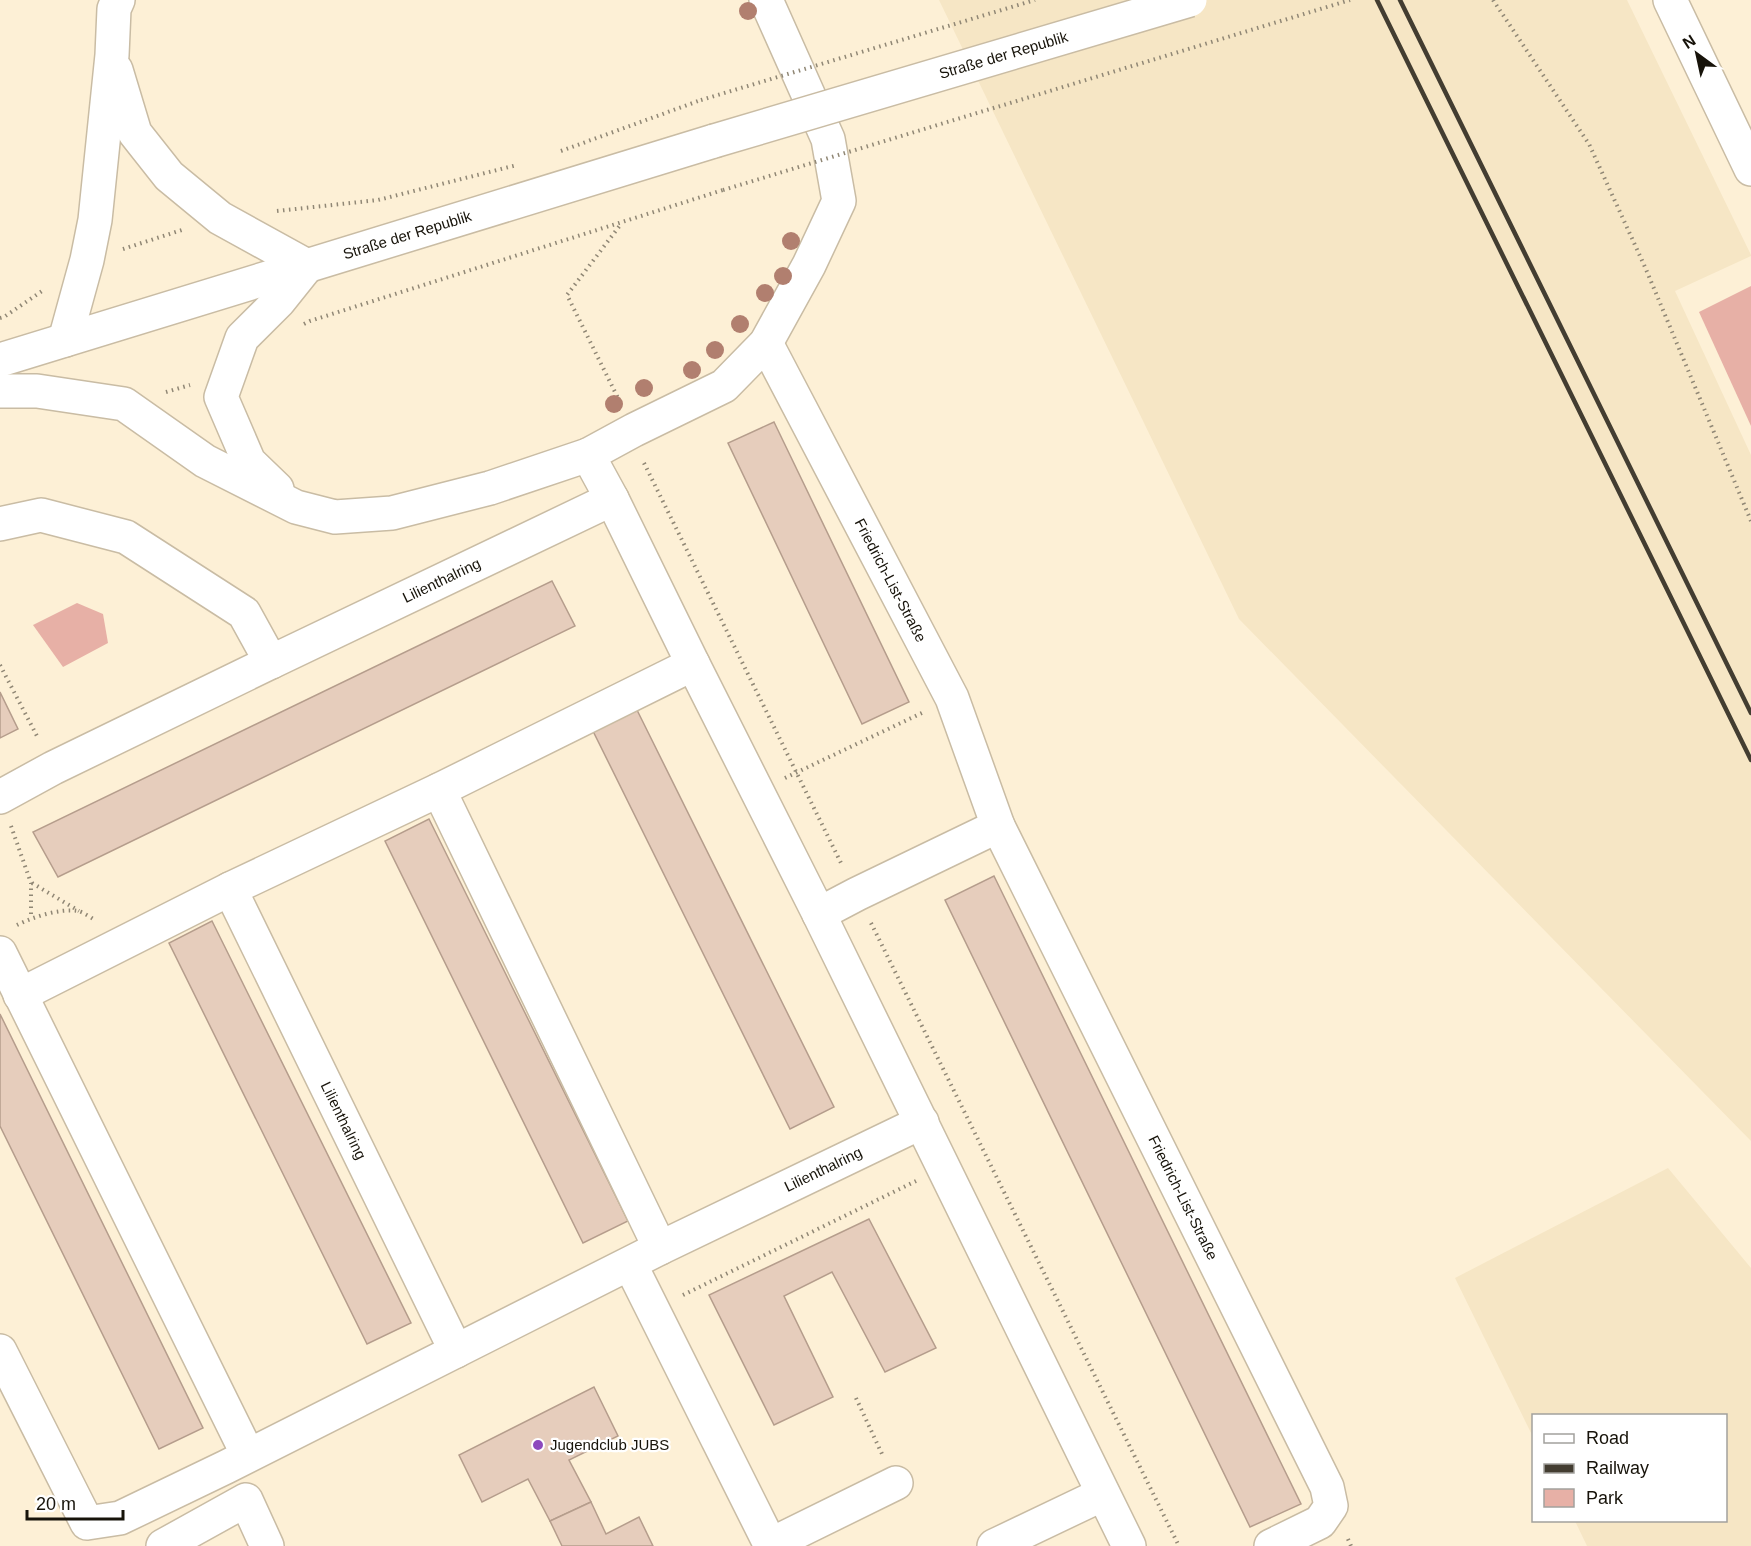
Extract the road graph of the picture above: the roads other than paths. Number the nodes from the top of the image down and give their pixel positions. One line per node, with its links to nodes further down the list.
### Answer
1 (118, 0): 5 (street)
2 (766, 0): 9 (street)
3 (1190, 0): 7 (street, Straße der Republik, bridge)
4 (1670, 0): 6 (street)
5 (112, 55): 7 (street); 8 (street)
6 (1751, 169)
7 (307, 266): 8 (street, Straße der Republik); 14 (street)
8 (65, 340): 10 (street, Straße der Republik)
9 (766, 343): 12 (street); 20 (street, Friedrich-List-Straße)
10 (0, 360)
11 (0, 391): 14 (street)
12 (588, 455): 13 (street); 14 (street)
13 (612, 499): 16 (street, Lilienthalring); 17 (street)
14 (296, 507)
15 (0, 524): 16 (street)
16 (271, 662): 19 (street, Lilienthalring)
17 (693, 664): 18 (street); 22 (street)
18 (439, 790): 21 (street); 26 (street)
19 (3, 796)
20 (998, 826): 22 (street); 39 (street, Friedrich-List-Straße)
21 (230, 889): 24 (street); 29 (street, Lilienthalring)
22 (819, 914): 25 (street)
23 (5, 941): 24 (street)
24 (20, 995): 30 (street)
25 (922, 1122): 26 (street, Lilienthalring); 32 (street)
26 (660, 1248): 27 (street, Lilienthalring)
27 (630, 1264): 29 (street, Lilienthalring); 36 (street)
28 (0, 1351): 30 (street, Lilienthalring)
29 (456, 1351): 30 (street, Lilienthalring)
30 (237, 1461): 33 (street)
31 (896, 1483): 36 (street)
32 (1103, 1494): 37 (street); 38 (street)
33 (246, 1500): 34 (street); 35 (street)
34 (163, 1546)
35 (267, 1546)
36 (771, 1546)
37 (994, 1546)
38 (1130, 1546)
39 (1271, 1546)

